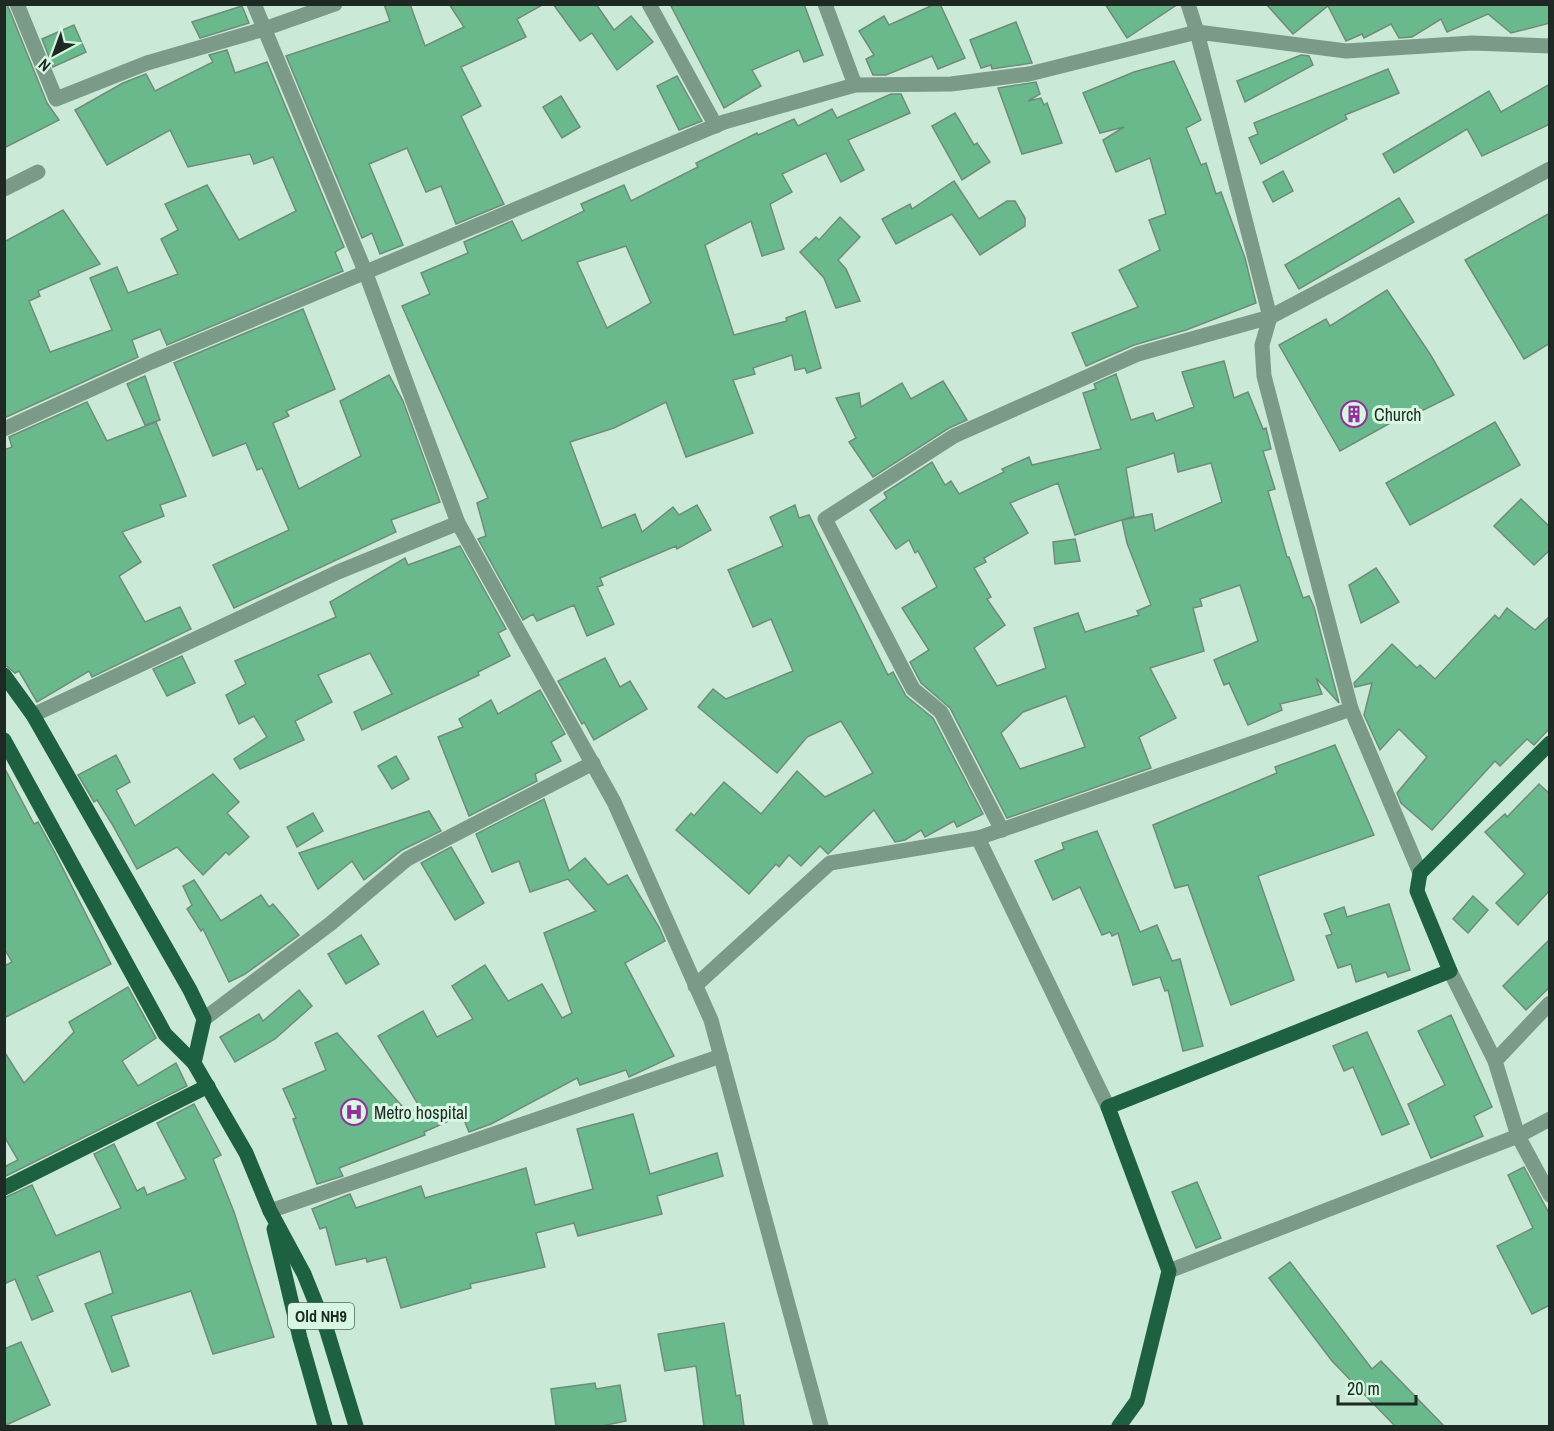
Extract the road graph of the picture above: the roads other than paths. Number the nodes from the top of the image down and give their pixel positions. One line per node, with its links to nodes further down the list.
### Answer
1 (17, 4): 7 (street)
2 (254, 4): 7 (street)
3 (335, 4): 7 (street)
4 (649, 4): 11 (street)
5 (825, 4): 10 (street)
6 (1188, 4): 8 (street)
7 (264, 29): 15 (street)
8 (1197, 32): 9 (street); 10 (street); 16 (street)
9 (1550, 46)
10 (855, 85): 11 (street)
11 (716, 126): 15 (street)
12 (1550, 169): 16 (street)
13 (38, 172): 14 (street)
14 (4, 189)
15 (365, 271): 17 (street); 18 (street)
16 (1270, 317): 20 (street); 25 (street)
17 (4, 429)
18 (458, 523): 21 (street); 24 (street)
19 (4, 675): 21 (main road)
20 (1351, 709): 25 (street); 27 (street)
21 (33, 715): 31 (main road)
22 (4, 740): 34 (main road)
23 (1550, 743): 27 (main road)
24 (593, 763): 29 (street); 31 (street)
25 (1002, 830): 26 (street)
26 (978, 838): 29 (street); 36 (street)
27 (1420, 873): 28 (main road)
28 (1450, 971): 33 (street); 36 (main road)
29 (695, 986): 32 (street)
30 (1550, 1004): 33 (street)
31 (204, 1019): 34 (main road)
32 (721, 1056): 41 (street); 45 (street)
33 (1495, 1061): 38 (street)
34 (194, 1063): 35 (main road)
35 (208, 1086): 39 (main road); 41 (main road)
36 (1108, 1107): 42 (main road)
37 (1550, 1119): 38 (street)
38 (1518, 1136): 40 (street); 42 (street)
39 (4, 1188)
40 (1550, 1195)
41 (270, 1211): 43 (main road, Old NH9); 44 (main road, Old NH9)
42 (1169, 1271): 46 (main road)
43 (325, 1426)
44 (356, 1426)
45 (821, 1426)
46 (1119, 1426)

